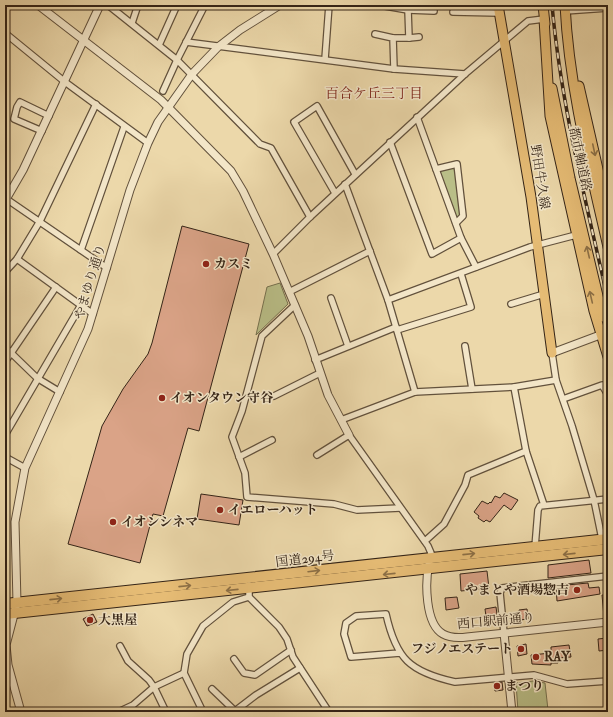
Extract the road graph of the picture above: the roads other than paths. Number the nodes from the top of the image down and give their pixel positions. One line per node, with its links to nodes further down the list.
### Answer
1 (38, 5): 27 (street)
2 (100, 5): 27 (street)
3 (108, 5): 21 (street)
4 (138, 5): 21 (street)
5 (177, 5): 30 (street)
6 (205, 5): 28 (street)
7 (280, 5): 32 (street, やまゆり通り)
8 (329, 5): 33 (street)
9 (379, 5): 16 (street)
10 (421, 5): 18 (street)
11 (543, 5): 20 (main road, 都市軸道路)
12 (596, 7): 13 (street); 14 (street)
13 (565, 8): 31 (main road, 都市軸道路)
14 (608, 8)
15 (498, 9): 19 (street); 29 (main road, 野田牛久線)
16 (408, 10): 18 (street); 26 (street)
17 (434, 11): 18 (street)
18 (422, 12)
19 (454, 12)
20 (544, 19): 29 (street); 57 (main road); 78 (main road, 都市軸道路, one-way to 20)
21 (132, 23): 30 (street)
22 (5, 33): 38 (street)
23 (375, 34): 25 (street)
24 (419, 37): 26 (street)
25 (393, 38): 26 (street); 35 (street)
26 (409, 38)
27 (84, 41): 38 (street); 41 (street)
28 (186, 42): 32 (street); 34 (street)
29 (503, 43): 37 (street); 59 (main road, 野田牛久線)
30 (159, 44): 34 (street)
31 (568, 44): 53 (main road, one-way to 53); 60 (main road, 都市軸道路)
32 (218, 47): 33 (street); 36 (street, やまゆり通り)
33 (325, 59): 35 (street)
34 (177, 60): 36 (street); 39 (street)
35 (394, 69): 37 (street)
36 (192, 74): 41 (street, やまゆり通り); 54 (street)
37 (465, 74): 43 (street)
38 (65, 82): 40 (street); 42 (street)
39 (163, 92)
40 (96, 104): 44 (street); 55 (street)
41 (167, 106): 47 (street, やまゆり通り); 63 (street)
42 (49, 116): 45 (street); 45 (street)
43 (417, 117): 46 (street); 48 (street)
44 (124, 127): 47 (street); 61 (street)
45 (42, 131): 52 (street)
46 (390, 142): 49 (street); 58 (street)
47 (148, 143): 66 (street, やまゆり通り)
48 (436, 169): 56 (street); 56 (street)
49 (355, 174): 50 (street); 51 (street)
50 (345, 184): 51 (street); 62 (street)
51 (335, 193): 54 (street)
52 (5, 199): 55 (street)
53 (608, 214)
54 (310, 217): 63 (street)
55 (40, 221): 61 (street); 64 (street)
56 (456, 223): 58 (street)
57 (576, 234): 59 (street); 80 (main road, one-way to 57)
58 (461, 238): 65 (street)
59 (538, 246): 65 (street); 71 (main road, 野田牛久線)
60 (608, 247)
61 (81, 250): 66 (street)
62 (370, 251): 70 (street); 73 (street)
63 (273, 254): 70 (street)
64 (17, 259): 67 (street); 69 (street)
65 (476, 267): 68 (street)
66 (107, 268): 77 (street, やまゆり通り)
67 (5, 272)
68 (460, 274): 73 (street); 79 (street)
69 (56, 287): 75 (street); 84 (street)
70 (289, 292): 76 (street)
71 (544, 294): 74 (street); 85 (main road, 野田牛久線)
72 (331, 298): 81 (street)
73 (388, 300): 79 (street)
74 (511, 304)
75 (81, 305): 77 (street); 90 (street)
76 (295, 305): 87 (street); 106 (street)
77 (93, 314): 94 (street, やまゆり通り)
78 (603, 317)
79 (396, 328): 81 (street); 95 (street)
80 (604, 334): 85 (street); 86 (main road)
81 (348, 346): 87 (street)
82 (465, 346): 93 (street)
83 (5, 347): 84 (street)
84 (11, 352): 88 (street); 90 (street)
85 (552, 354): 91 (street)
86 (608, 357)
87 (315, 360): 89 (street)
88 (5, 362)
89 (320, 373): 97 (street); 99 (street)
90 (37, 378): 94 (street); 101 (street)
91 (556, 380): 92 (street); 98 (street)
92 (514, 387): 93 (street); 103 (street)
93 (472, 389): 95 (street)
94 (60, 392): 107 (street, やまゆり通り)
95 (414, 392): 99 (street)
96 (608, 395): 98 (street)
97 (274, 396)
98 (563, 399): 109 (street)
99 (341, 420): 100 (street)
100 (349, 434): 104 (street); 111 (street)
101 (5, 435)
102 (272, 440): 106 (street)
103 (526, 451): 110 (street); 113 (street)
104 (318, 455)
105 (5, 457): 107 (street)
106 (239, 457): 111 (street)
107 (25, 468): 121 (street, やまゆり通り)
108 (608, 499): 109 (street)
109 (594, 500): 110 (street); 112 (street)
110 (544, 505): 114 (street)
111 (400, 508): 113 (street)
112 (604, 536): 114 (highway, 国道294号)
113 (425, 541): 116 (street)
114 (535, 547): 116 (highway, 国道294号, one-way to 114)
115 (608, 549): 117 (highway, 国道294号, one-way to 117)
116 (430, 558): 117 (street, 西口駅前通り); 119 (highway, 国道294号, one-way to 116)
117 (428, 570): 119 (highway, 国道294号, one-way to 119); 123 (street, 西口駅前通り)
118 (608, 576): 123 (street)
119 (249, 588): 121 (highway, 国道294号); 125 (street); 129 (street)
120 (5, 604): 121 (highway, 国道294号)
121 (12, 610): 136 (street, やまゆり通り)
122 (608, 622): 123 (street, 西口駅前通り)
123 (504, 633): 130 (street)
124 (120, 646): 132 (street)
125 (291, 650): 127 (street); 128 (street)
126 (400, 653): 126 (street); 130 (street)
127 (234, 659)
128 (300, 668): 133 (street); 134 (street)
129 (184, 672): 132 (street); 139 (street)
130 (508, 677): 131 (street); 135 (street)
131 (608, 681)
132 (154, 687): 137 (street); 138 (street)
133 (212, 688)
134 (327, 709)
135 (512, 711)
136 (21, 712)
137 (118, 712)
138 (166, 712)
139 (203, 712)

